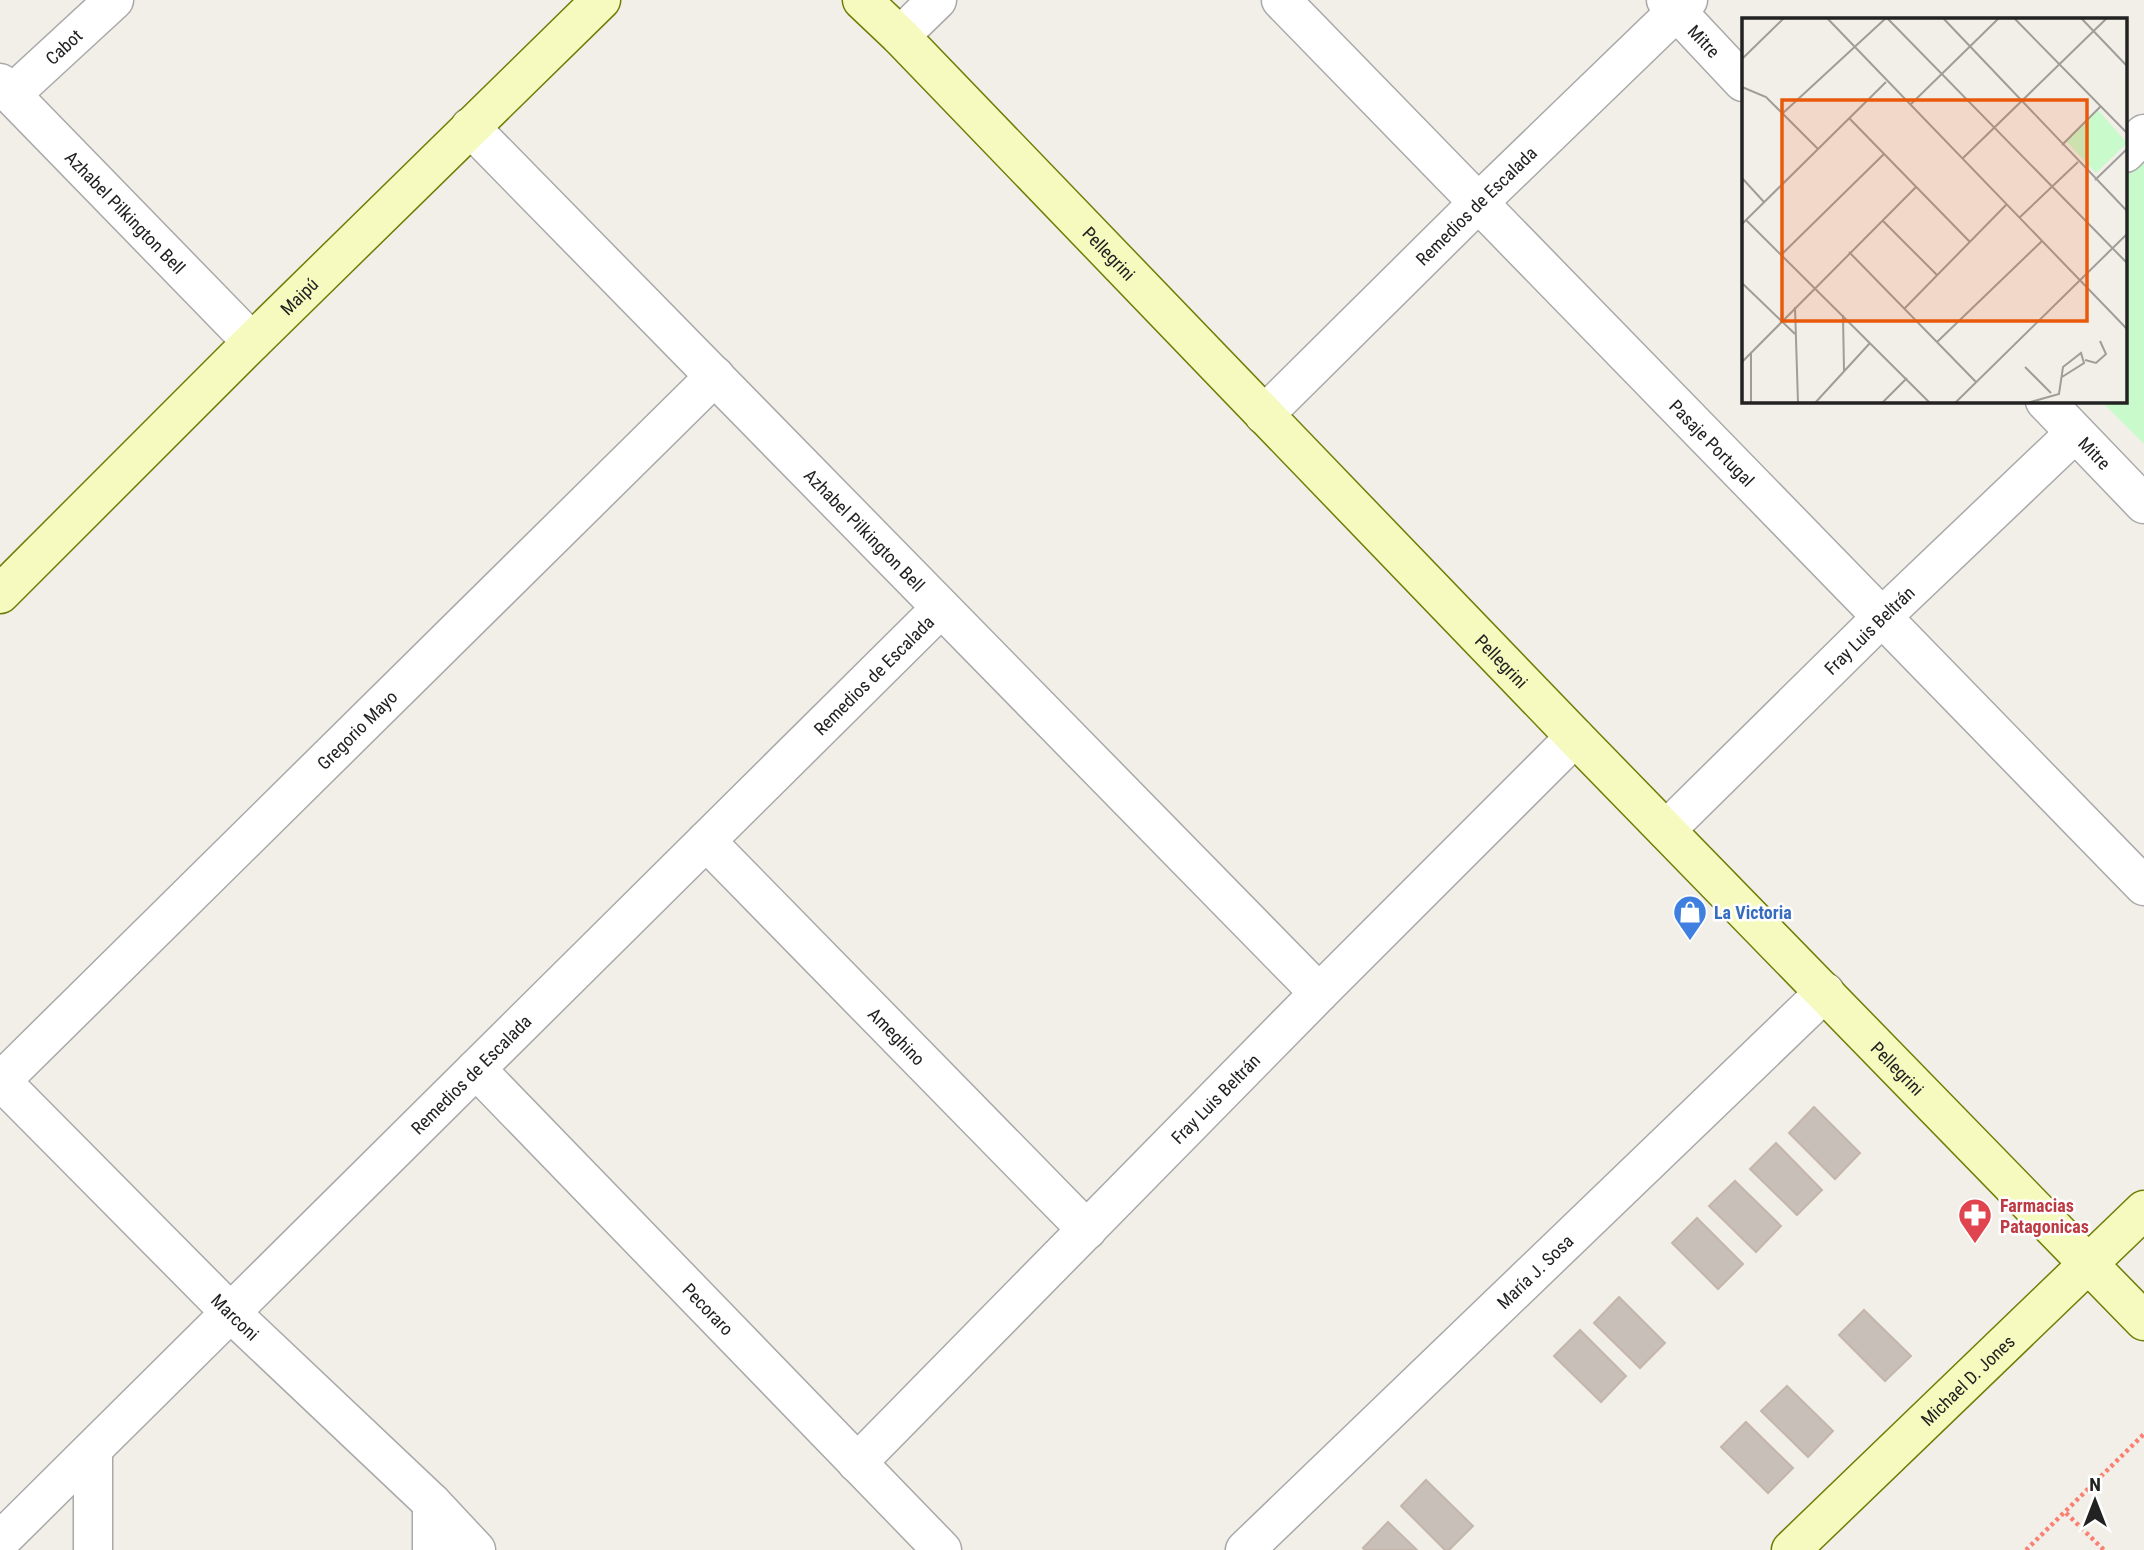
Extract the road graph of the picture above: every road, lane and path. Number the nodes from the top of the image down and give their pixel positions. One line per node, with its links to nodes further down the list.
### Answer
1 (114, 0): 9 (street, Cabot)
2 (601, 0): 10 (street, Maipú)
3 (862, 0): 7 (street, Pellegrini)
4 (937, 0): 7 (street)
5 (1281, 0): 13 (street, Pasaje Portugal)
6 (1677, 4): 8 (street, Mitre); 13 (street, Remedios de Escalada)
7 (900, 36): 17 (street, Pellegrini)
8 (1742, 81)
9 (6, 89): 14 (street, Azhabel Pilkington Bell)
10 (470, 127): 14 (street, Maipú); 15 (street, Azhabel Pilkington Bell)
11 (2144, 135): 12 (street)
12 (2126, 152)
13 (1479, 202): 17 (street, Remedios de Escalada); 22 (street, Pasaje Portugal)
14 (252, 342): 20 (street, Maipú)
15 (715, 376): 21 (street, Azhabel Pilkington Bell); 30 (street, Gregorio Mayo)
16 (2046, 402): 18 (street, Mitre)
17 (1264, 415): 23 (street, Pellegrini)
18 (2075, 433): 19 (street, Mitre); 22 (street, Fray Luis Beltrán)
19 (2144, 504)
20 (0, 594)
21 (941, 608): 25 (street, Remedios de Escalada); 28 (street, Azhabel Pilkington Bell)
22 (1883, 616): 24 (street, Fray Luis Beltrán); 26 (street, Pasaje Portugal)
23 (1575, 737): 24 (street, Pellegrini); 28 (street, Fray Luis Beltrán)
24 (1666, 830): 27 (street, Pellegrini)
25 (706, 841): 29 (street, Remedios de Escalada); 32 (street, Ameghino)
26 (2144, 886)
27 (1825, 992): 33 (street, Pellegrini); 46 (street, María J. Sosa)
28 (1319, 993): 32 (street, Fray Luis Beltrán)
29 (476, 1069): 34 (street, Remedios de Escalada); 38 (street, Pecoraro)
30 (0, 1081): 34 (street, Marconi)
31 (2144, 1210): 33 (street, Michael D. Jones)
32 (1087, 1230): 38 (street, Fray Luis Beltrán)
33 (2087, 1265): 35 (street, Pellegrini); 47 (street, Michael D. Jones)
34 (230, 1312): 37 (street, Remedios de Escalada); 39 (street, Marconi)
35 (2144, 1321)
36 (2144, 1434): 40 (path)
37 (93, 1451): 41 (street, Remedios de Escalada); 42 (street)
38 (857, 1463): 45 (street, Pecoraro)
39 (432, 1503): 43 (street); 44 (street, Marconi)
40 (2066, 1513): 48 (path); 49 (path)
41 (0, 1541)
42 (93, 1550)
43 (432, 1550)
44 (477, 1550)
45 (942, 1550)
46 (1245, 1550)
47 (1791, 1550)
48 (2026, 1550)
49 (2104, 1550)

